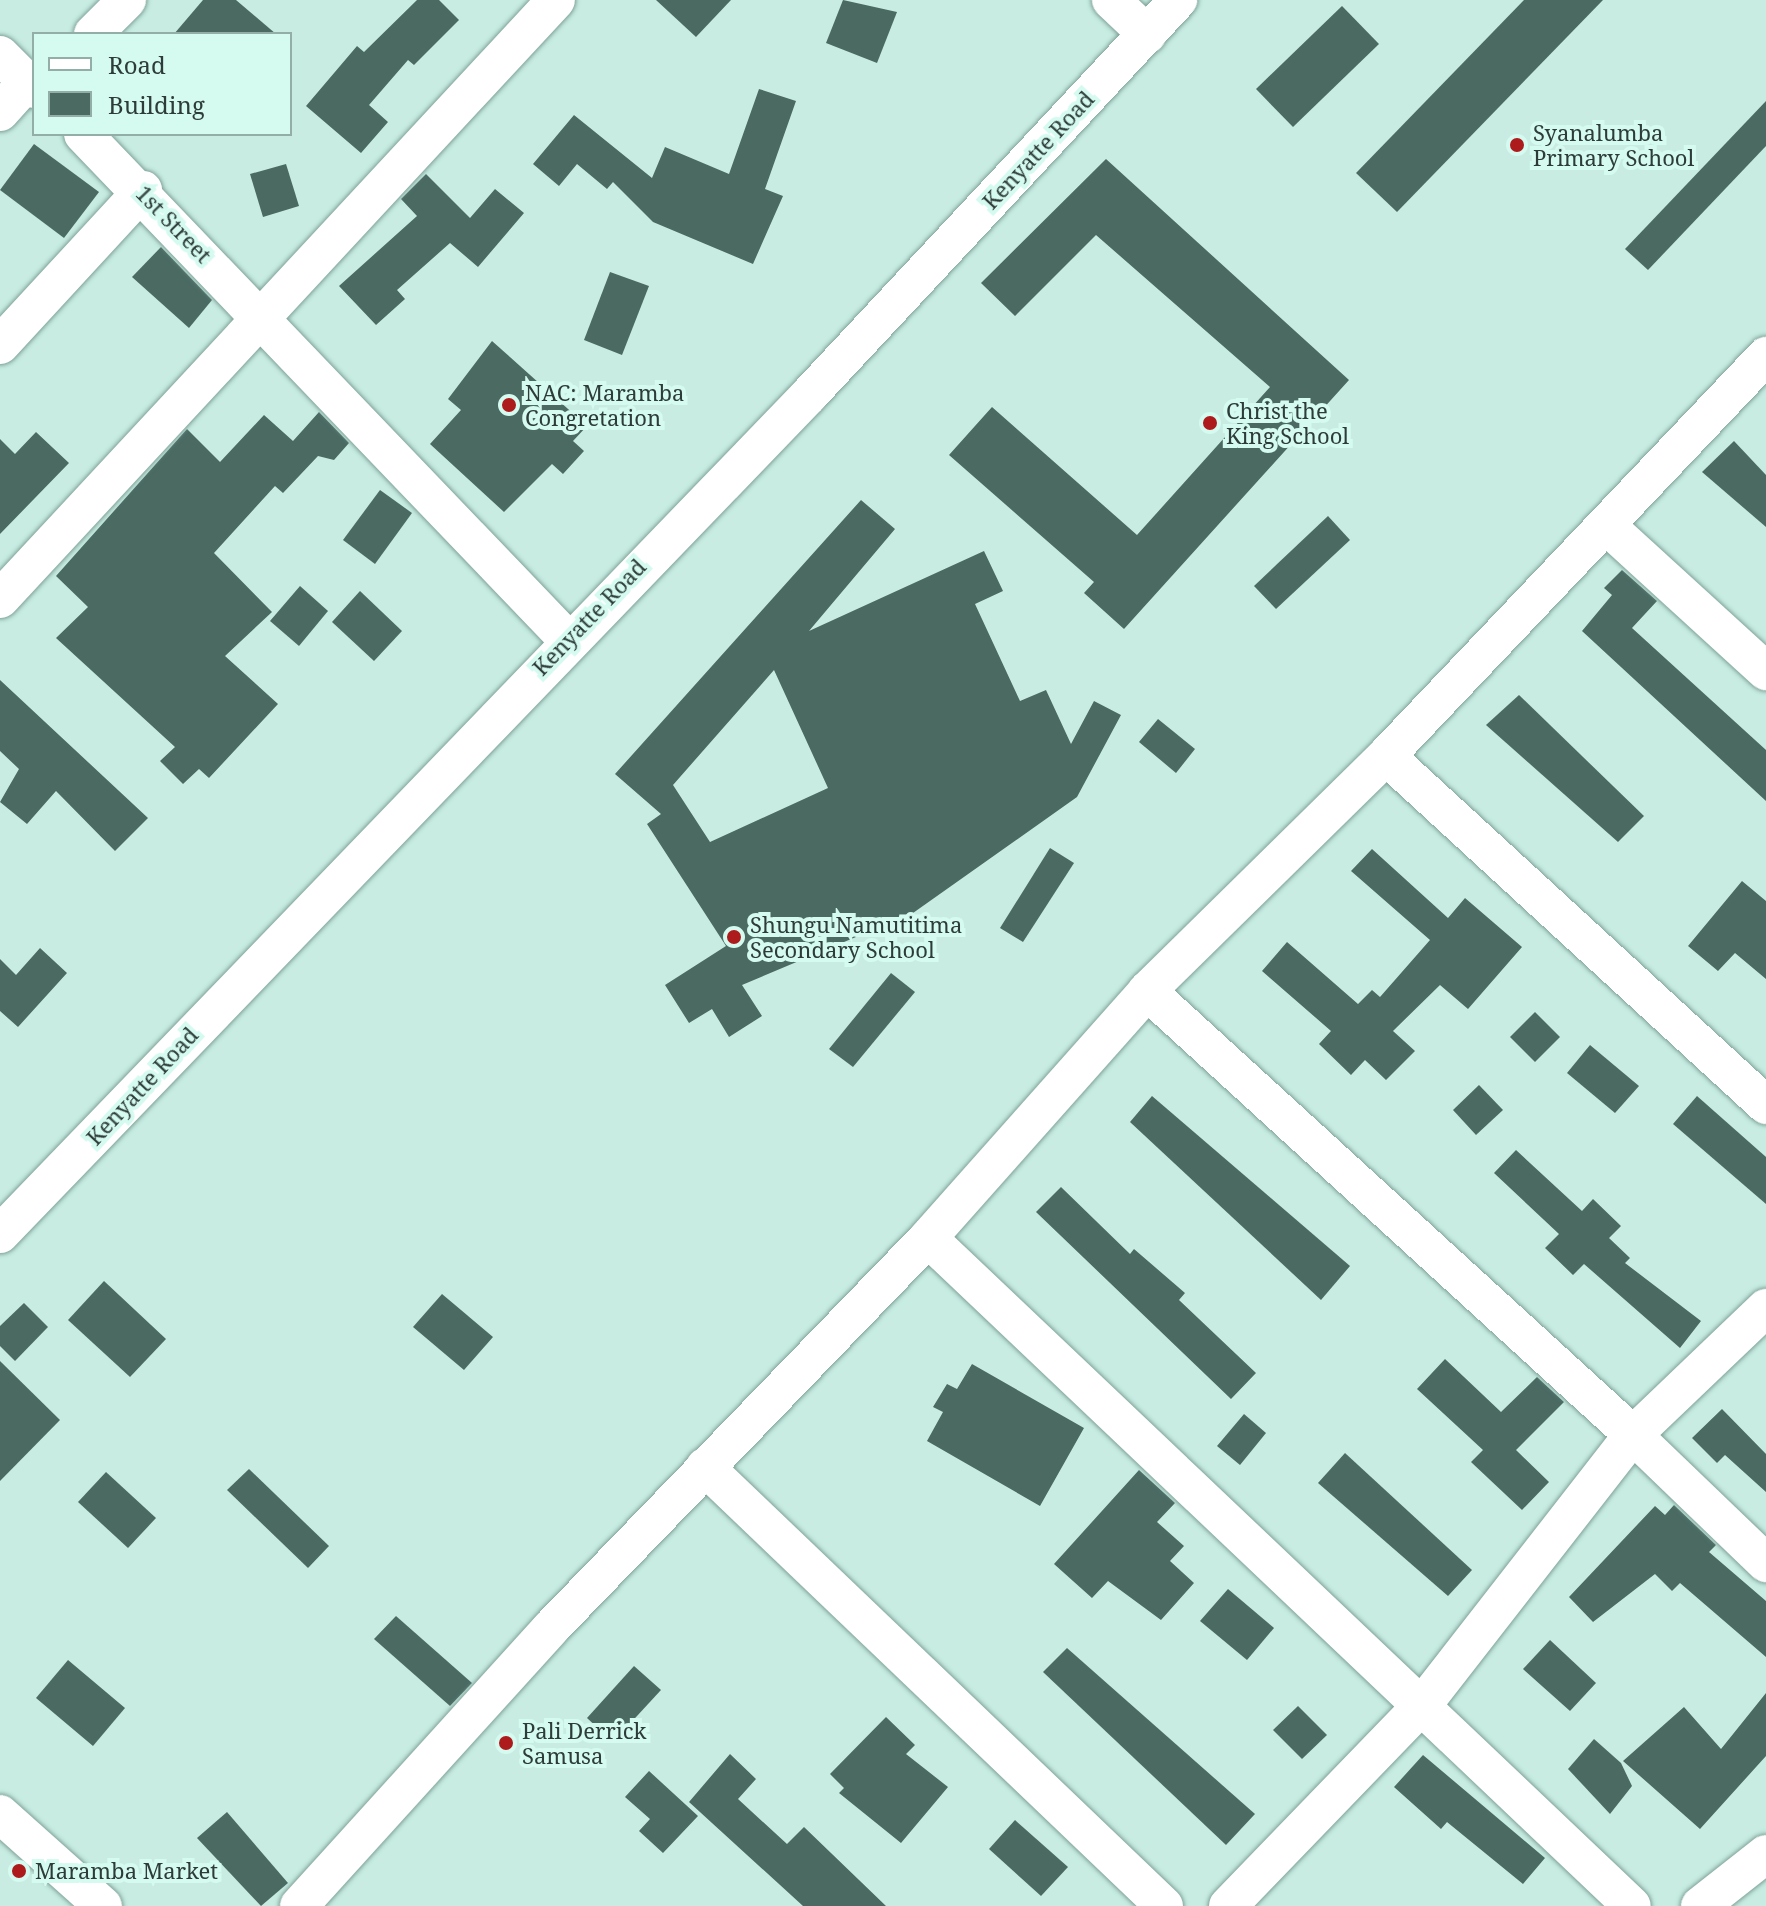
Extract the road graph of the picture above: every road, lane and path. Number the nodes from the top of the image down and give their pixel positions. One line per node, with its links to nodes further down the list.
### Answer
1 (127, 0): 5 (street)
2 (556, 0): 12 (street)
3 (1111, 0): 6 (street)
4 (1178, 0): 6 (street, Kenyatte Road)
5 (95, 32)
6 (1147, 34): 17 (street, Kenyatte Road)
7 (0, 55): 8 (street)
8 (31, 85): 9 (street)
9 (0, 112)
10 (85, 136): 11 (street, 1st Street)
11 (143, 190): 12 (street, 1st Street); 13 (street)
12 (263, 317): 16 (street); 17 (street, 1st Street)
13 (0, 345)
14 (1766, 356): 15 (street)
15 (1606, 525): 18 (street); 19 (street)
16 (0, 599)
17 (567, 639): 22 (street, Kenyatte Road)
18 (1766, 671)
19 (1386, 756): 20 (street); 21 (street)
20 (1147, 991): 23 (street); 25 (street)
21 (1766, 1105)
22 (0, 1234)
23 (928, 1238): 26 (street); 28 (street)
24 (1766, 1308): 25 (street)
25 (1633, 1435): 27 (street); 28 (street)
26 (705, 1467): 32 (street); 33 (street)
27 (1766, 1563)
28 (1424, 1703): 34 (street); 35 (street)
29 (0, 1814): 31 (street)
30 (1766, 1854): 36 (street)
31 (103, 1906)
32 (299, 1906)
33 (1164, 1906)
34 (1228, 1906)
35 (1632, 1906)
36 (1700, 1906)

